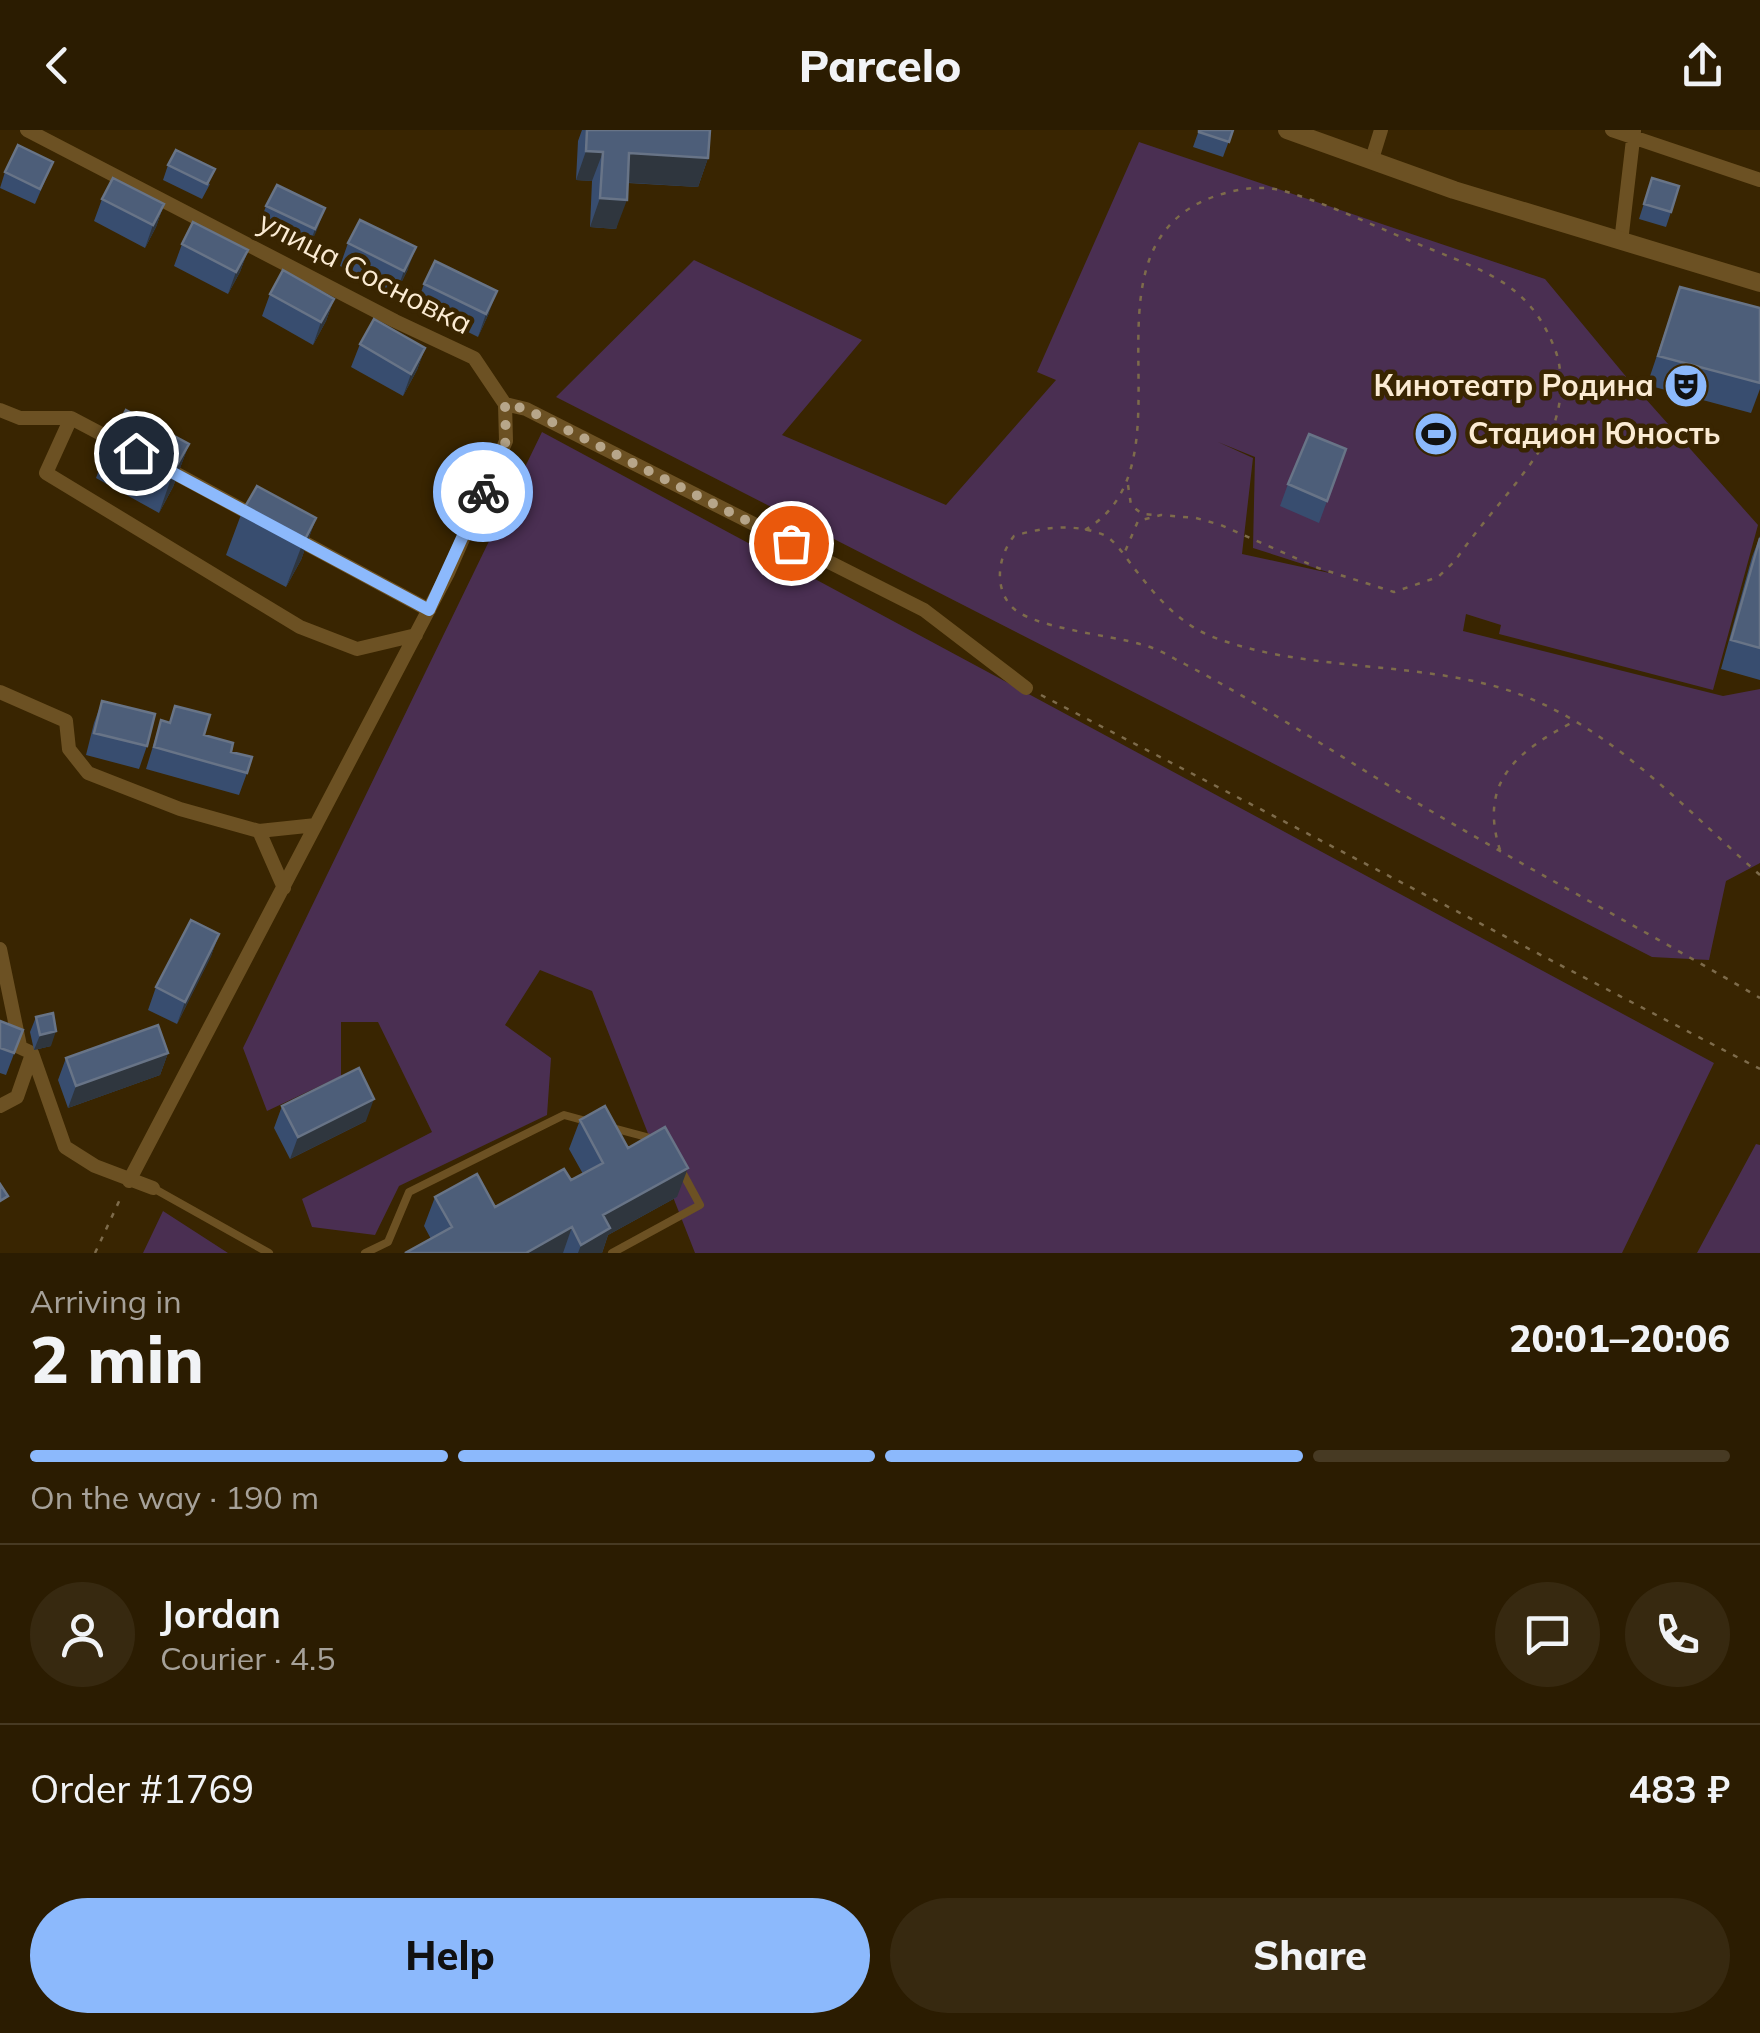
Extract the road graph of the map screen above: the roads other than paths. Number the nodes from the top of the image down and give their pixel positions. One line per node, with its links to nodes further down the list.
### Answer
1 (27, 130): 10 (street, улица Сосновка)
2 (1287, 130): 6 (street)
3 (1381, 130): 6 (street)
4 (1612, 130): 5 (street)
5 (1633, 133): 7 (street); 8 (street)
6 (1372, 159): 8 (street)
7 (1760, 180)
8 (1621, 242): 9 (street)
9 (1760, 283)
10 (505, 404): 13 (street); 15 (street)
11 (0, 410): 12 (street)
12 (72, 418): 13 (street); 14 (street)
13 (429, 610): 14 (street)
14 (416, 635): 17 (street)
15 (1026, 688)
16 (0, 692): 18 (street)
17 (316, 825): 18 (street); 19 (street)
18 (259, 831): 19 (street)
19 (284, 888): 26 (street)
20 (0, 949): 22 (street)
21 (0, 1038): 22 (street)
22 (26, 1050): 23 (street); 26 (street)
23 (0, 1106)
24 (667, 1143): 29 (lane)
25 (675, 1158): 30 (lane)
26 (129, 1180): 27 (street)
27 (153, 1188): 28 (lane)
28 (269, 1253)
29 (366, 1253)
30 (612, 1253)

